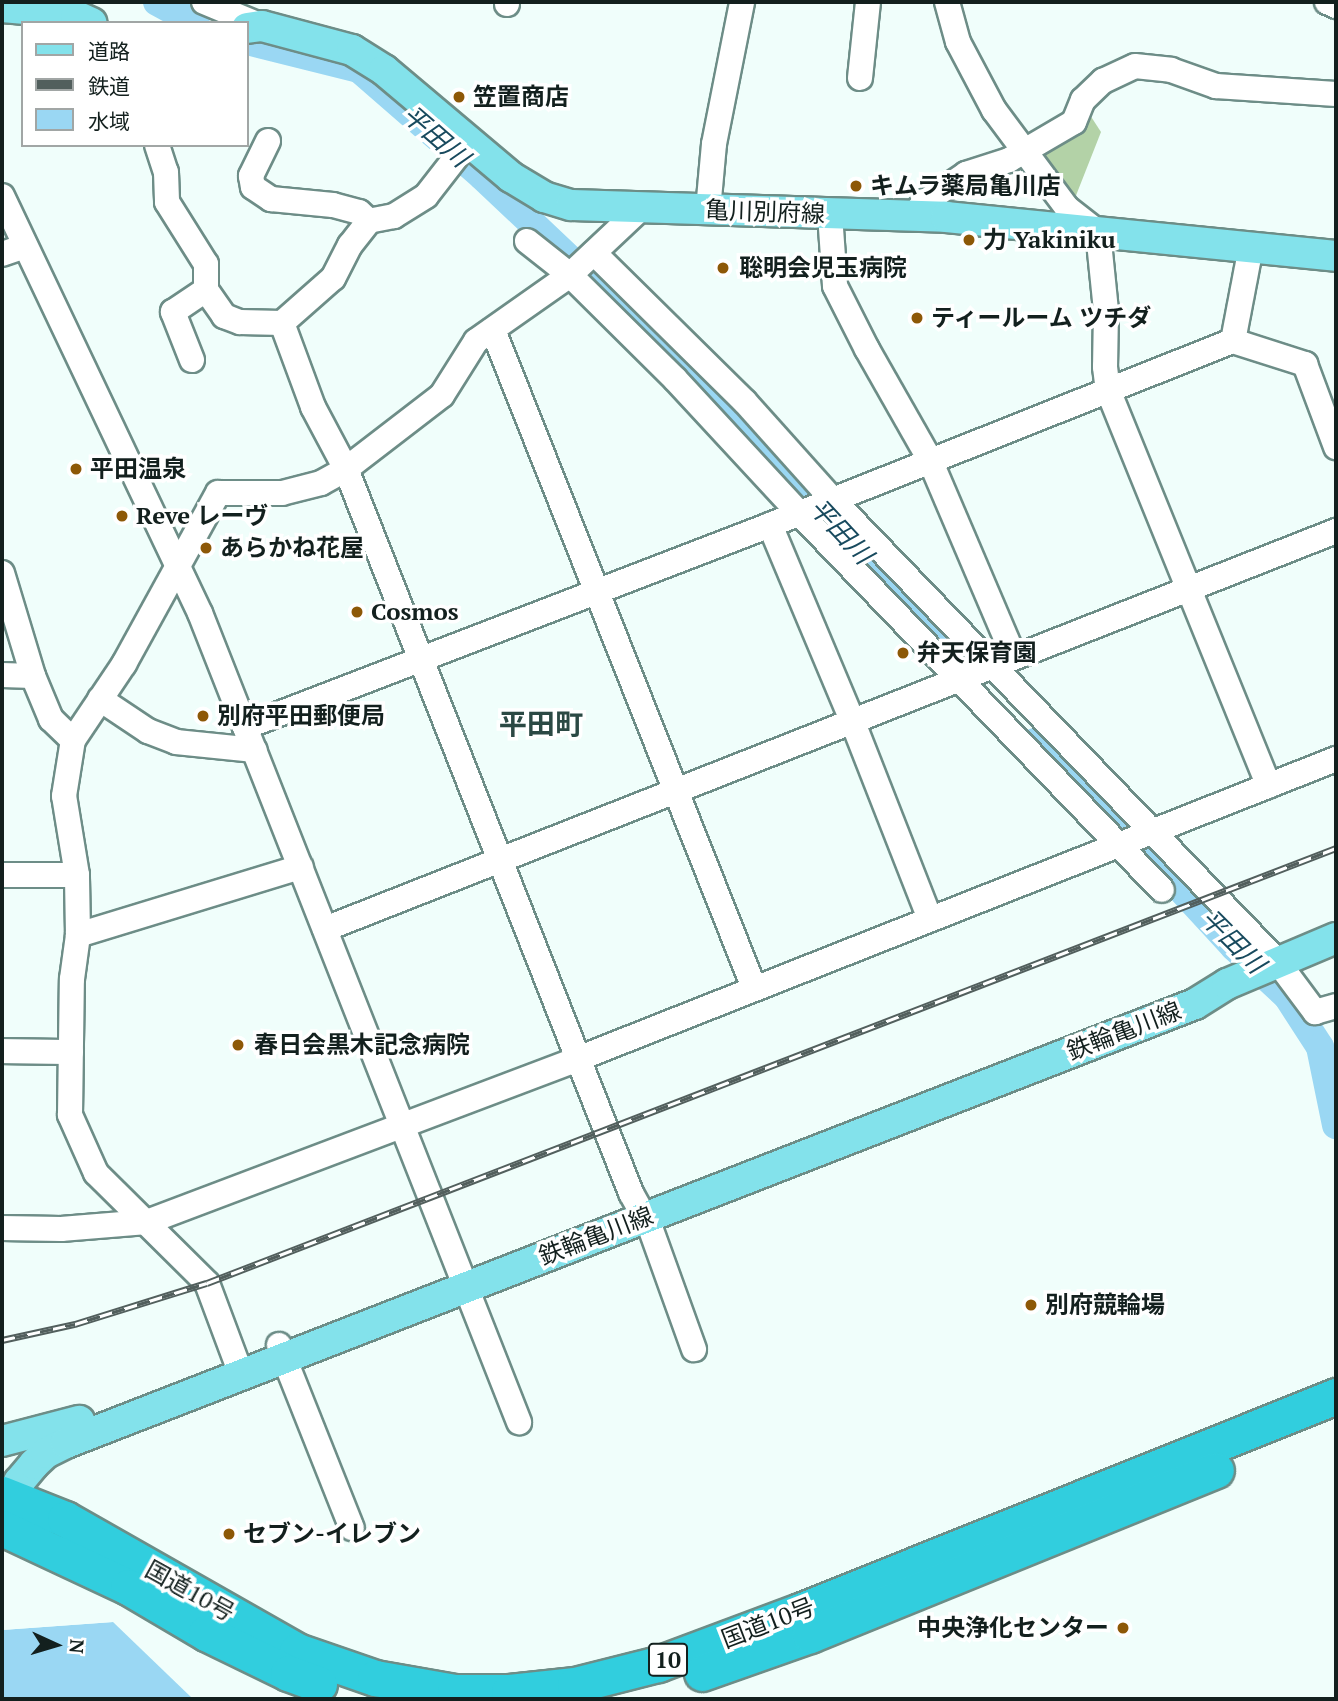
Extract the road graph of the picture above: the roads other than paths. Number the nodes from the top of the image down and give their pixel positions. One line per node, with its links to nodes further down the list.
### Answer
1 (204, 2): 9 (street)
2 (742, 2): 19 (street)
3 (868, 2): 11 (street)
4 (947, 2): 16 (street)
5 (1326, 2): 6 (street)
6 (1336, 6)
7 (2, 7): 8 (main road)
8 (87, 21)
9 (243, 21)
10 (255, 27): 15 (main road, 亀川別府線)
11 (860, 78)
12 (1336, 94): 16 (street)
13 (268, 141): 22 (street)
14 (158, 147): 29 (street)
15 (461, 152): 18 (main road, 亀川別府線); 22 (street)
16 (1023, 152): 21 (street); 23 (street)
17 (2, 197): 26 (street)
18 (640, 209): 19 (main road, 亀川別府線); 28 (street)
19 (708, 210): 20 (main road, 亀川別府線)
20 (830, 214): 21 (main road, 亀川別府線); 36 (street)
21 (912, 216): 23 (main road, 亀川別府線)
22 (369, 221): 30 (street)
23 (1098, 232): 25 (main road, 亀川別府線); 34 (street)
24 (527, 241): 28 (street)
25 (1251, 247): 27 (main road, 亀川別府線); 32 (street)
26 (13, 250): 42 (street)
27 (1336, 256)
28 (584, 262): 31 (street); 38 (street); 39 (street)
29 (206, 290): 30 (street); 33 (street)
30 (282, 323): 37 (street)
31 (493, 330): 37 (street); 45 (street)
32 (1233, 341): 34 (street); 35 (street)
33 (192, 360)
34 (1108, 390): 36 (street); 44 (street)
35 (1336, 447)
36 (930, 460): 38 (street); 47 (street)
37 (346, 469): 42 (street); 46 (street)
38 (832, 499): 39 (street); 47 (street)
39 (799, 513): 40 (street); 50 (street)
40 (770, 525): 45 (street); 52 (street)
41 (1336, 531): 44 (street)
42 (180, 566): 51 (street); 53 (street)
43 (2, 573): 49 (street)
44 (1191, 590): 47 (street); 57 (street)
45 (597, 592): 46 (street); 58 (street)
46 (421, 659): 53 (street); 61 (street)
47 (1004, 662): 50 (street); 59 (street)
48 (2, 675): 49 (street)
49 (33, 676): 54 (street)
50 (961, 679): 52 (street); 60 (street)
51 (100, 699): 54 (street); 55 (street)
52 (852, 720): 58 (street); 66 (street)
53 (246, 727): 55 (street)
54 (73, 740): 63 (street)
55 (255, 750): 62 (street)
56 (1336, 759): 57 (street)
57 (1269, 786): 59 (street)
58 (676, 790): 61 (street); 71 (street)
59 (1152, 832): 60 (street); 70 (street)
60 (1118, 845): 65 (street); 66 (street)
61 (501, 859): 67 (street); 75 (street)
62 (301, 867): 67 (street); 68 (street)
63 (77, 874): 64 (street); 68 (street)
64 (2, 875)
65 (1162, 890)
66 (930, 919): 71 (street)
67 (325, 929): 76 (street)
68 (78, 935): 74 (street)
69 (1336, 938): 70 (main road, 鉄輪亀川線)
70 (1256, 971): 72 (street); 77 (main road, 鉄輪亀川線)
71 (754, 988): 75 (street)
72 (1336, 1006)
73 (2, 1051): 74 (street)
74 (71, 1052): 78 (street)
75 (580, 1058): 76 (street); 77 (street)
76 (402, 1125): 78 (street); 80 (street)
77 (641, 1212): 80 (main road, 鉄輪亀川線); 81 (street)
78 (147, 1222): 79 (street); 83 (street)
79 (2, 1228)
80 (463, 1281): 82 (main road, 鉄輪亀川線); 85 (street)
81 (694, 1349)
82 (281, 1352): 83 (main road, 鉄輪亀川線); 88 (street)
83 (239, 1368): 86 (main road, 鉄輪亀川線); 87 (main road, 鉄輪亀川線)
84 (1336, 1405): 87 (highway, 国道10号 / 10); 90 (highway, 国道10号 / 10)
85 (519, 1422)
86 (2, 1441)
87 (4, 1512): 89 (highway, 国道10号)
88 (352, 1528)
89 (366, 1699)
90 (609, 1699)

